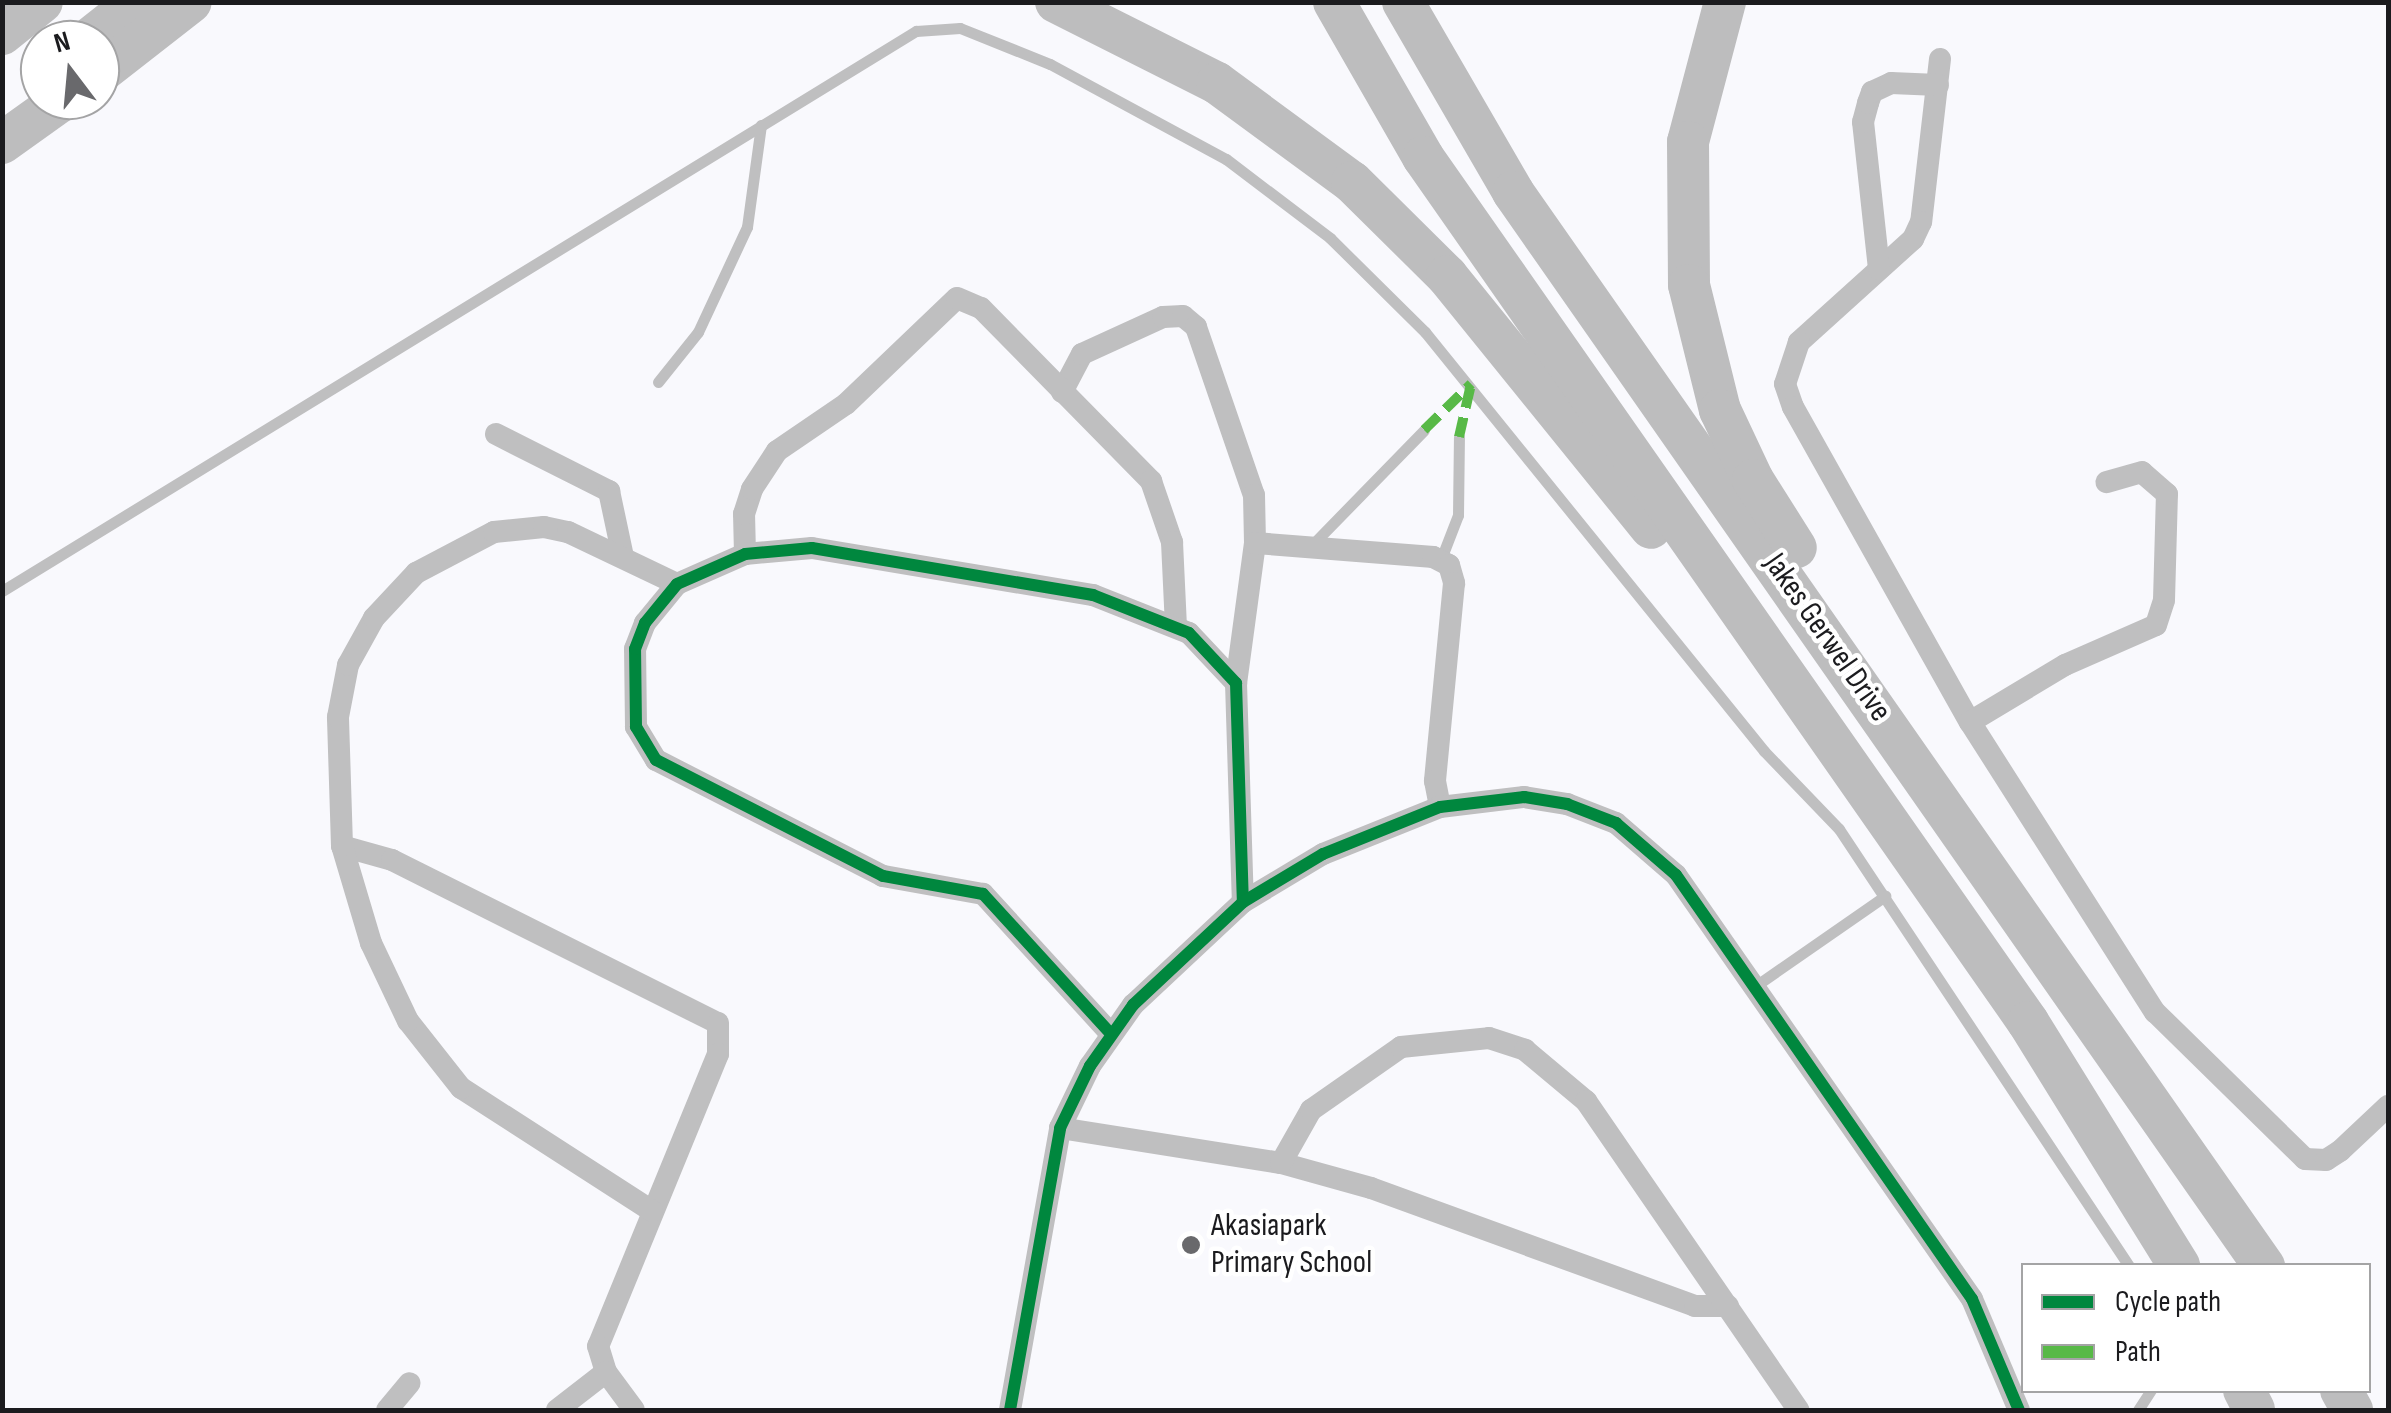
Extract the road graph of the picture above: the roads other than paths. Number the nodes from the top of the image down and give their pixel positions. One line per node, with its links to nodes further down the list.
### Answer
1 (42, 2): 9 (highway)
2 (191, 2): 8 (highway)
3 (211, 2): 8 (highway)
4 (1056, 2): 34 (highway)
5 (1334, 2): 34 (highway, Jakes Gerwel Drive)
6 (1403, 2): 40 (highway, Jakes Gerwel Drive)
7 (1725, 2): 40 (highway)
8 (139, 22): 10 (highway)
9 (2, 34)
10 (120, 47)
11 (1940, 59): 12 (street)
12 (1938, 85): 16 (street); 16 (street)
13 (35, 120): 15 (highway)
14 (761, 126): 19 (lane); 31 (lane); 38 (lane)
15 (2, 144)
16 (1879, 269): 35 (street)
17 (1074, 359): 18 (street); 20 (street); 25 (street)
18 (1034, 365): 20 (street); 27 (street)
19 (658, 382)
20 (1062, 392): 32 (street)
21 (1424, 430): 26 (lane)
22 (496, 434): 28 (street)
23 (1459, 436): 29 (lane)
24 (2106, 482): 35 (street)
25 (1255, 542): 26 (street); 33 (street)
26 (1310, 547): 29 (street)
27 (745, 554): 30 (street); 32 (street)
28 (623, 557): 30 (street); 37 (street)
29 (1441, 559): 36 (street)
30 (677, 584): 42 (street)
31 (2, 591)
32 (1176, 627): 33 (street)
33 (1236, 683): 39 (street)
34 (1815, 717): 48 (highway, Jakes Gerwel Drive)
35 (1970, 722): 43 (street)
36 (1440, 807): 39 (street); 41 (street)
37 (342, 846): 46 (street); 46 (street)
38 (1886, 896): 41 (lane); 47 (lane)
39 (1242, 902): 42 (street)
40 (2044, 948): 49 (highway, Jakes Gerwel Drive)
41 (1754, 987): 58 (street)
42 (1111, 1034): 44 (street)
43 (2388, 1106)
44 (1060, 1128): 45 (street); 56 (street)
45 (1281, 1162): 50 (street); 50 (street)
46 (652, 1211): 51 (street)
47 (2128, 1263)
48 (2177, 1263)
49 (2262, 1263)
50 (1728, 1306): 57 (street)
51 (606, 1372): 54 (street); 55 (street)
52 (410, 1383): 53 (street)
53 (387, 1410)
54 (557, 1410)
55 (634, 1410)
56 (1010, 1410)
57 (1798, 1410)
58 (2019, 1410)

